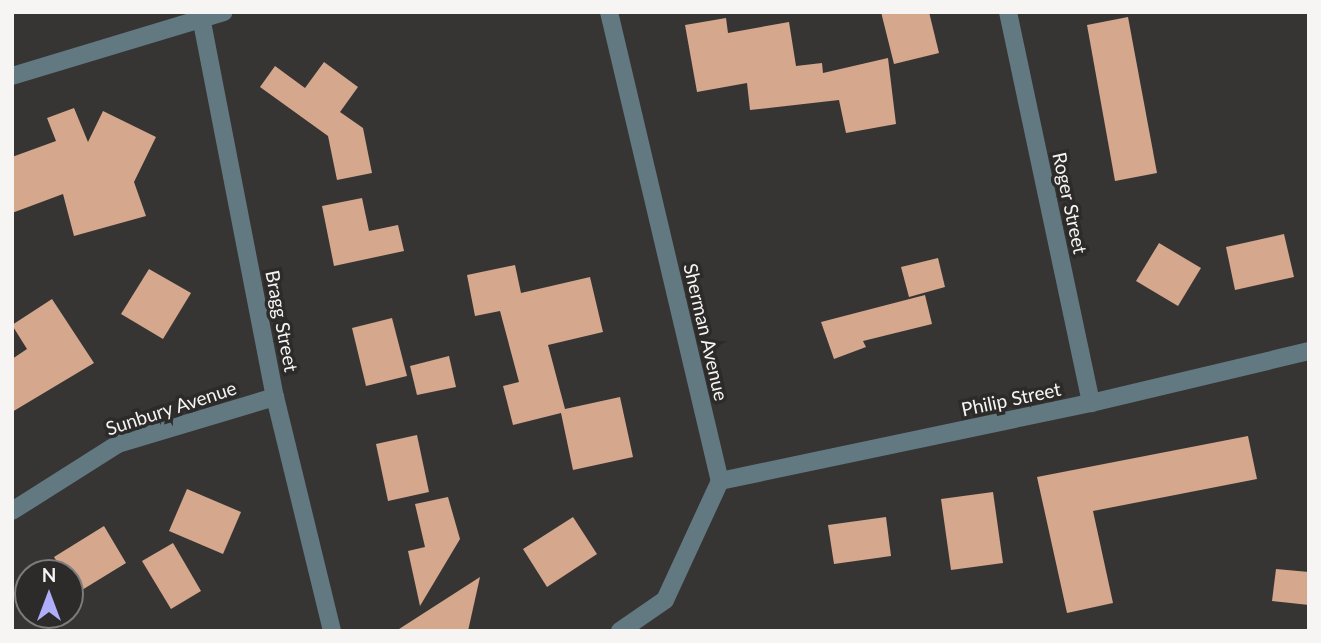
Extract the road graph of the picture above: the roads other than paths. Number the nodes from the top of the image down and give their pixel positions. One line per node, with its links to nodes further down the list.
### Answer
1 (224, 12): 4 (street)
2 (609, 12): 9 (street, Sherman Avenue)
3 (1008, 12): 8 (street, Roger Street)
4 (201, 16): 5 (street); 7 (street, Bragg Street)
5 (12, 76)
6 (1309, 351): 8 (street, Philip Street)
7 (275, 397): 10 (street, Sunbury Avenue); 11 (street, Bragg Street)
8 (1091, 403): 9 (street, Philip Street)
9 (720, 481): 12 (street)
10 (12, 511)
11 (332, 631)
12 (620, 631)

